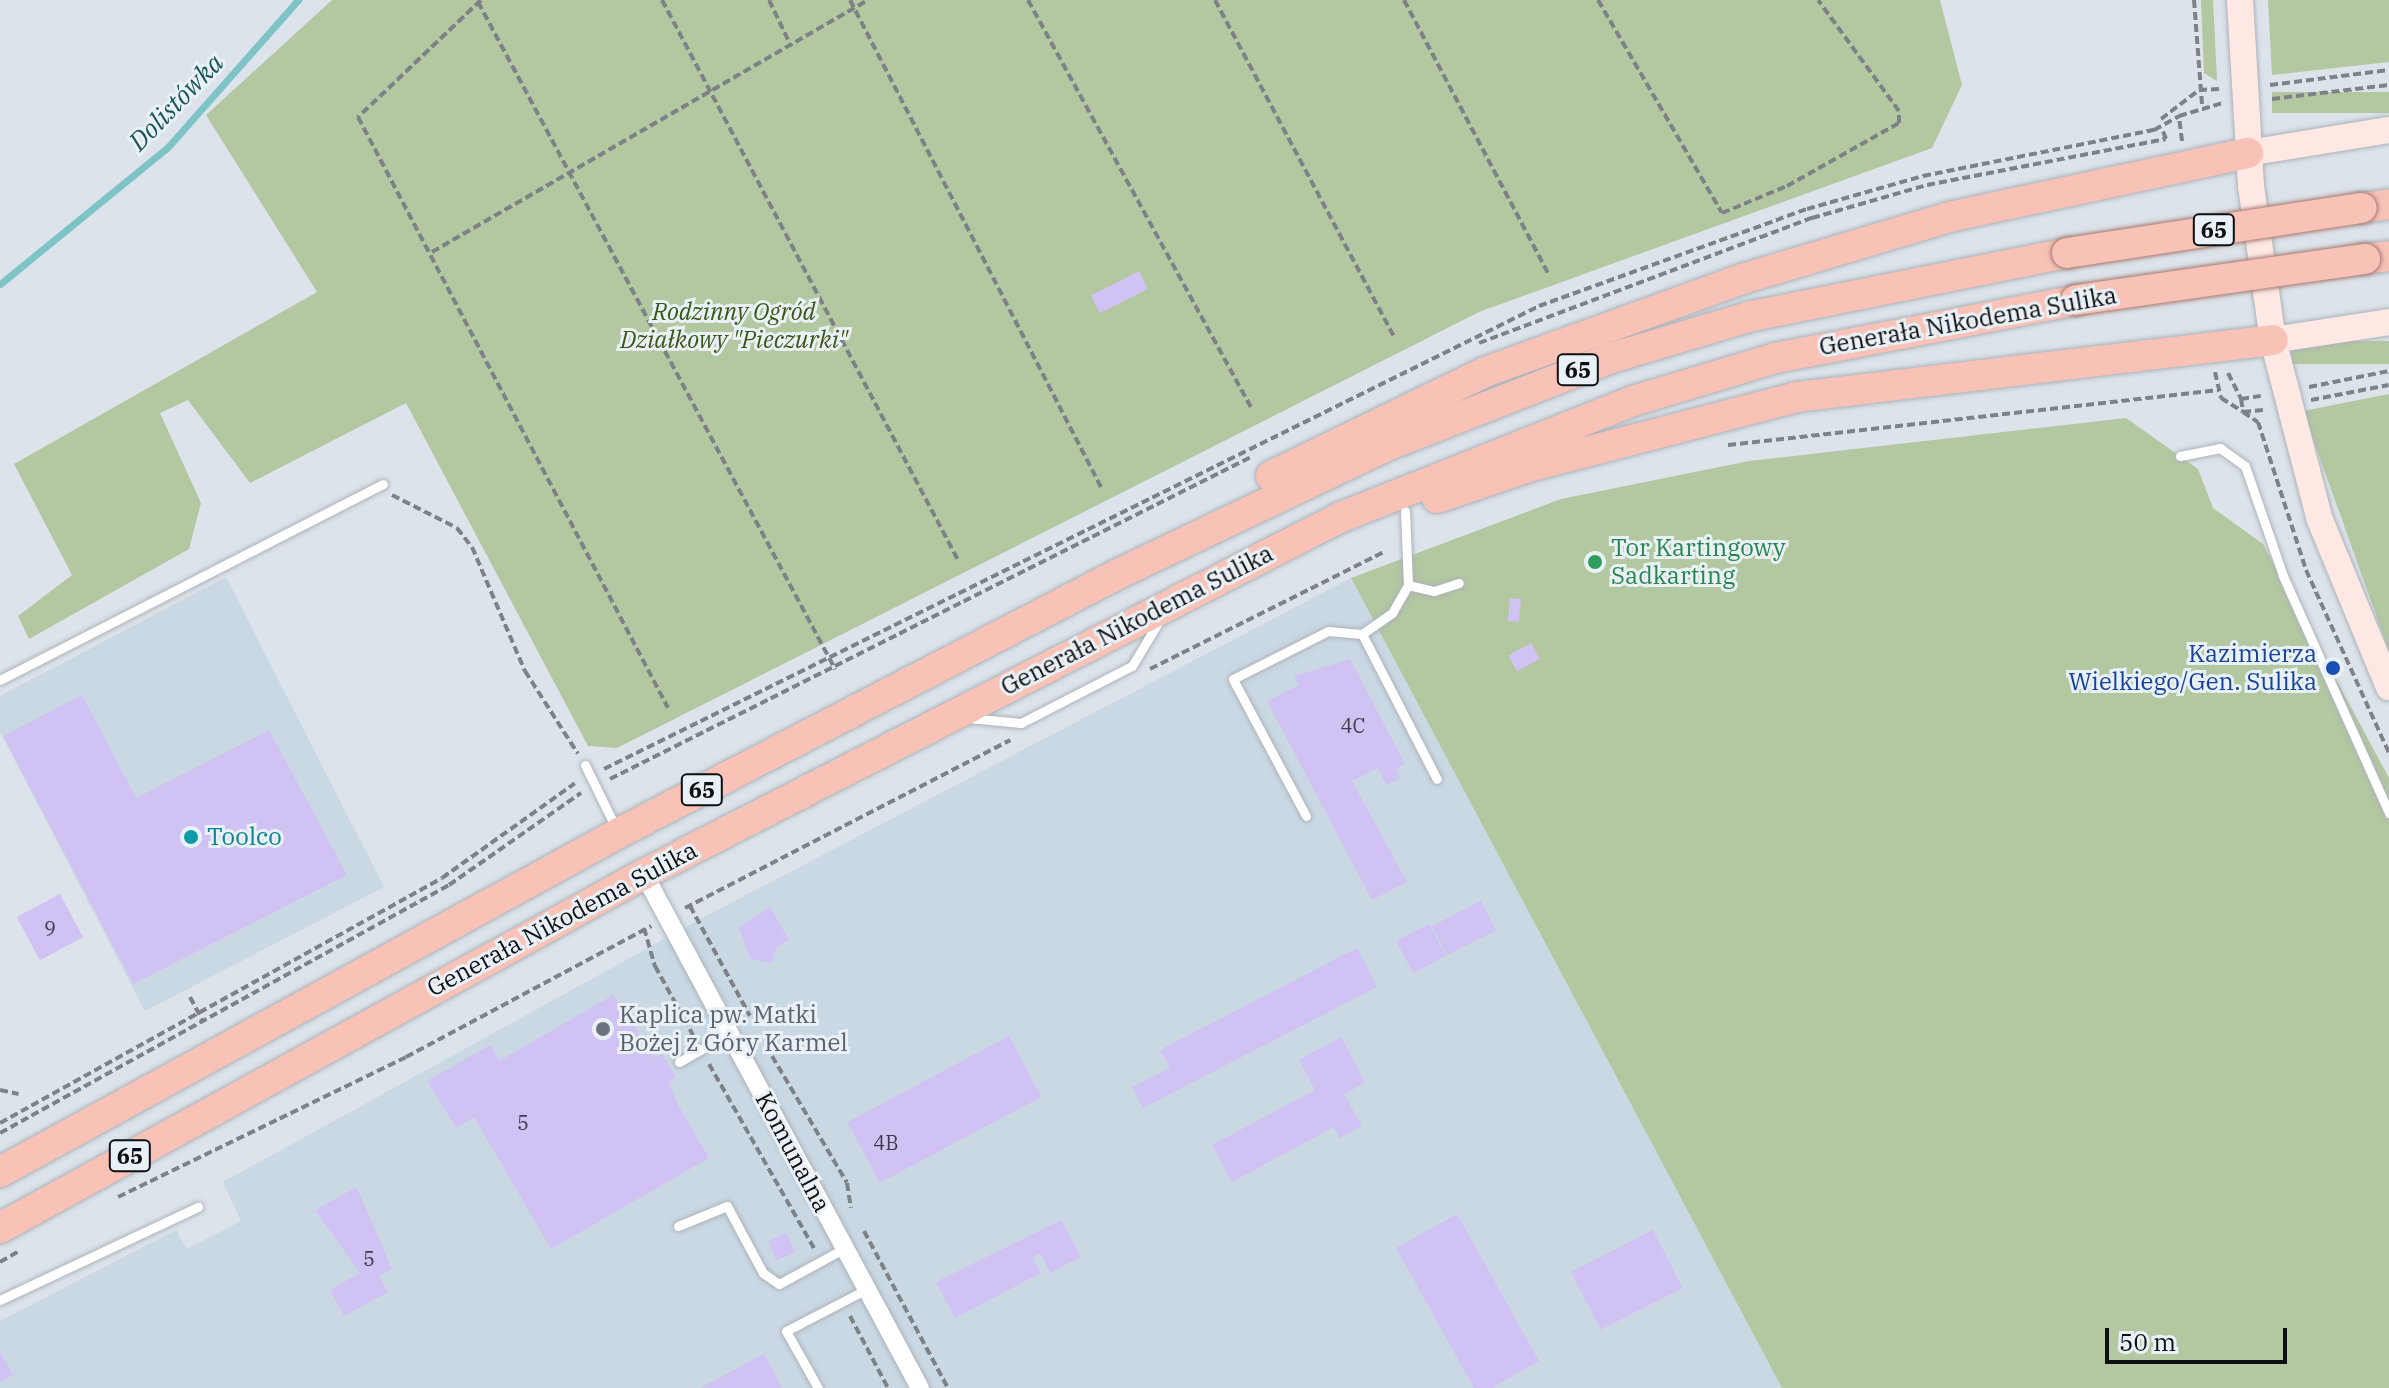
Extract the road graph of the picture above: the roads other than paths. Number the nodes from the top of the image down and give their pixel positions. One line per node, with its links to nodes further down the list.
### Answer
1 (2240, 0): 3 (main road)
2 (2389, 130): 3 (main road)
3 (2248, 153): 7 (main road); 12 (highway)
4 (2375, 206): 12 (highway, Generała Nikodema Sulika / 65, bridge)
5 (2377, 257): 11 (highway, Generała Nikodema Sulika / 65, bridge)
6 (2389, 322): 7 (main road)
7 (2273, 340): 10 (highway); 17 (main road)
8 (2180, 456): 20 (lane)
9 (383, 484): 16 (lane)
10 (1405, 511): 11 (highway); 14 (lane)
11 (1232, 571): 23 (highway, Generała Nikodema Sulika / 65)
12 (1118, 574): 22 (highway, Generała Nikodema Sulika / 65)
13 (1459, 583): 14 (lane)
14 (1408, 585): 15 (lane)
15 (1362, 634): 19 (lane); 21 (lane)
16 (0, 680)
17 (2389, 687)
18 (585, 765): 22 (lane)
19 (1437, 779)
20 (2389, 813)
21 (1306, 816)
22 (619, 833): 26 (highway, Generała Nikodema Sulika / 65)
23 (644, 874): 24 (street, Komunalna); 29 (highway, Generała Nikodema Sulika / 65)
24 (730, 1033): 25 (lane); 30 (street, Komunalna)
25 (679, 1062)
26 (0, 1172)
27 (198, 1207): 32 (lane)
28 (678, 1226): 30 (lane)
29 (0, 1228)
30 (845, 1248): 31 (street, Komunalna)
31 (867, 1289): 33 (lane); 34 (street, Komunalna)
32 (0, 1300)
33 (818, 1388)
34 (920, 1388)

